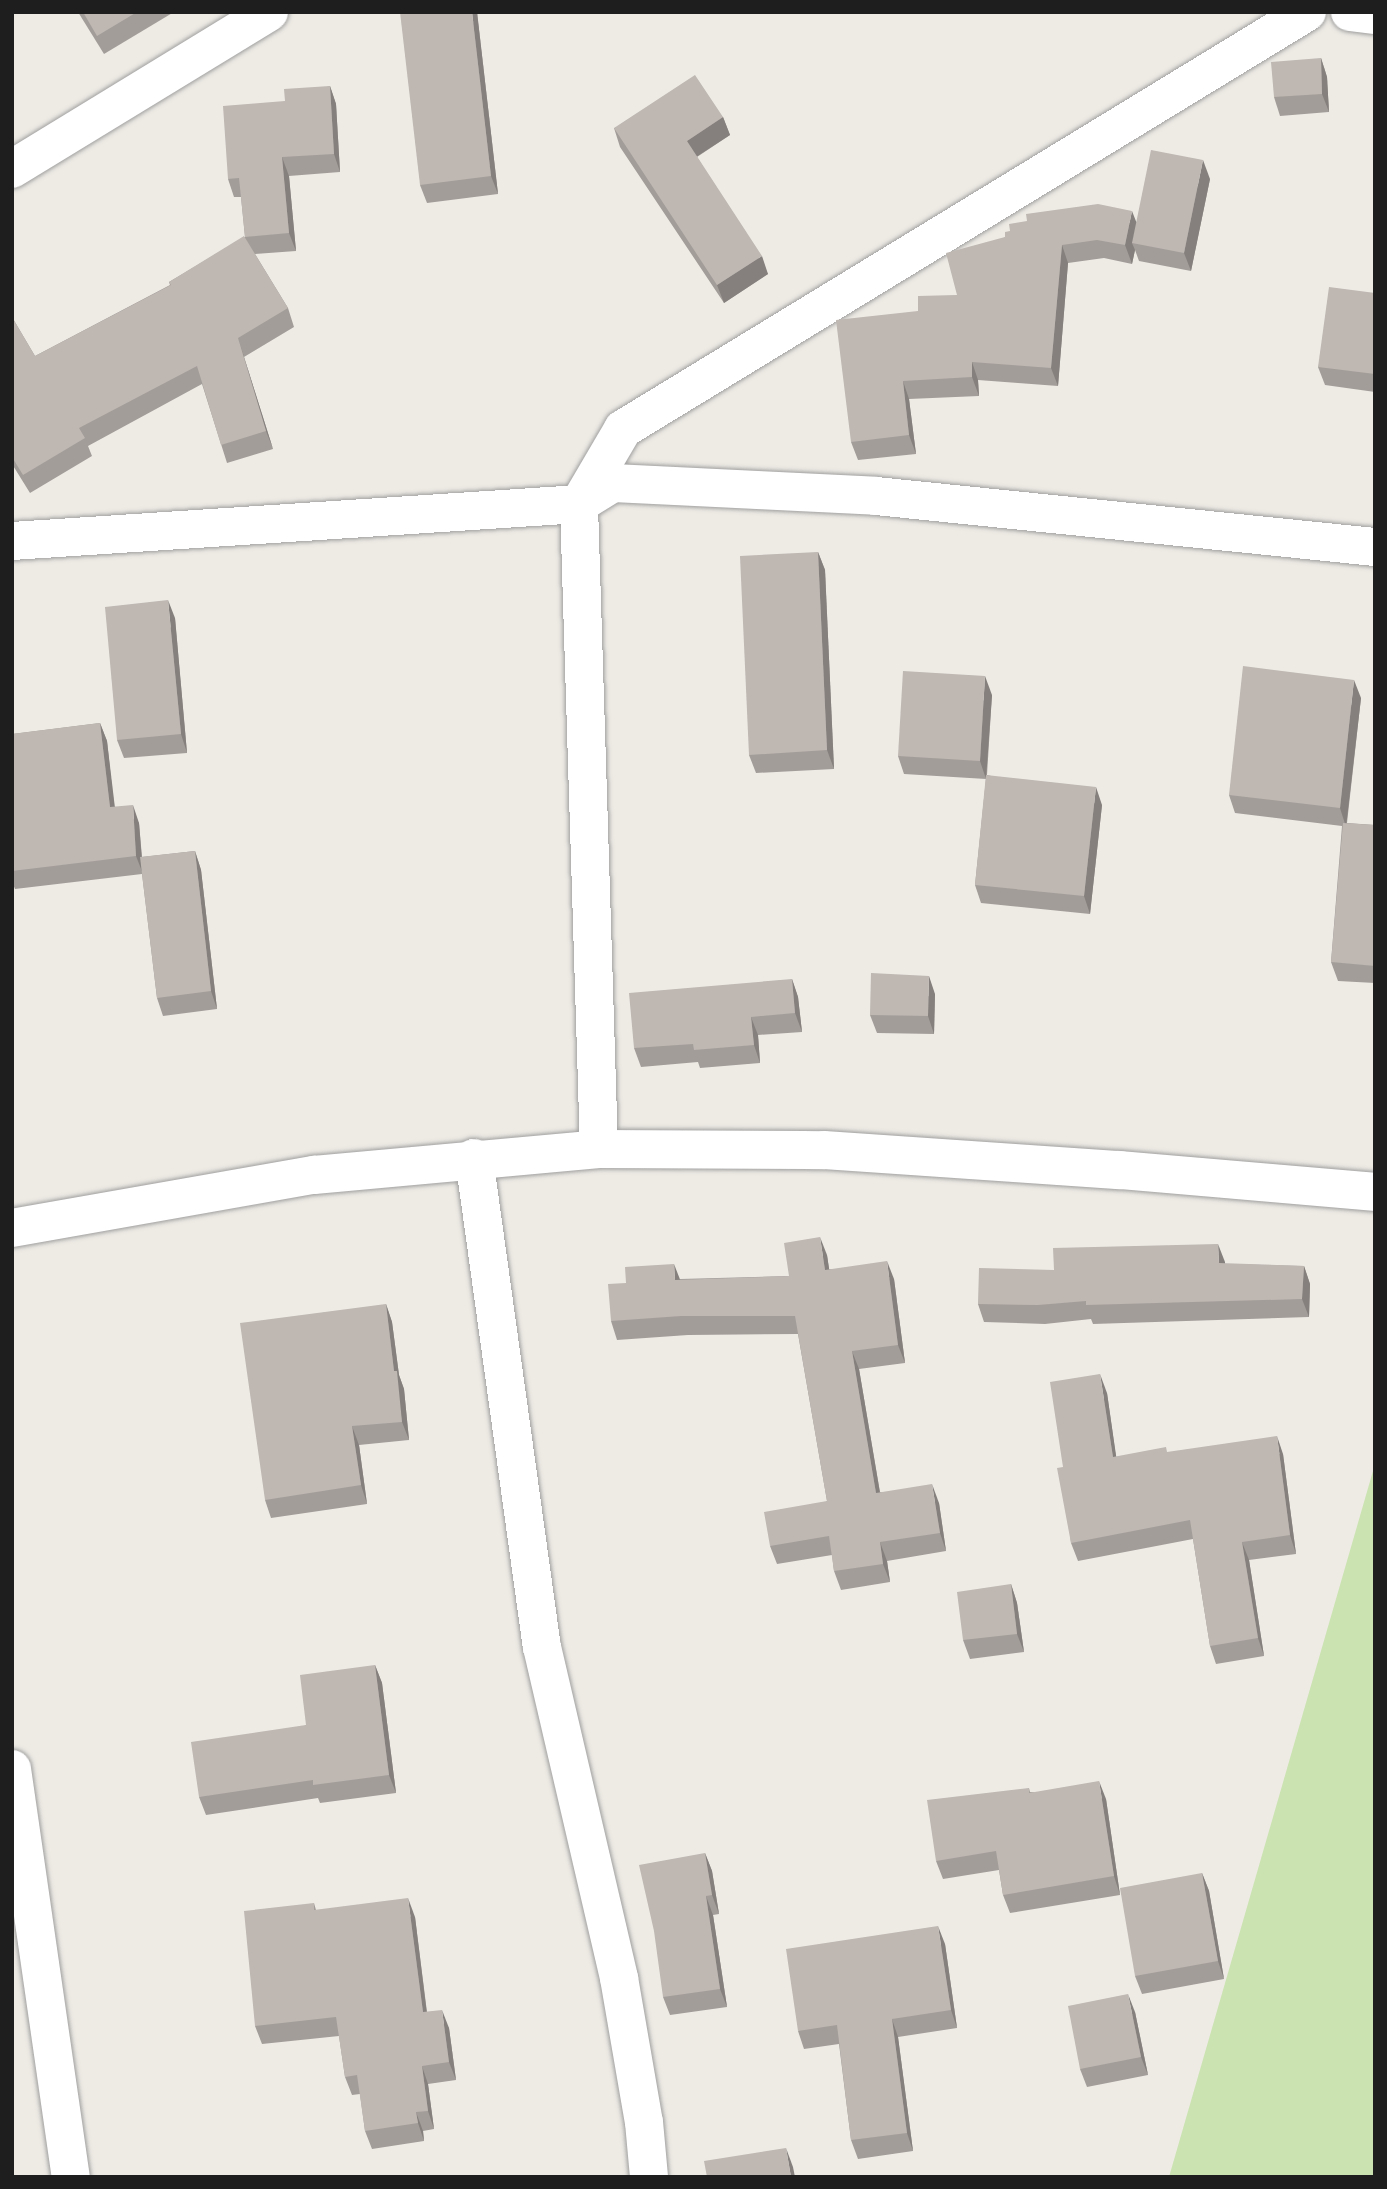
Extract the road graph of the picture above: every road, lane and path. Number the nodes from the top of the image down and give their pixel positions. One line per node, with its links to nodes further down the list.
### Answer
1 (270, 12): 5 (street)
2 (1307, 12): 6 (street)
3 (1350, 12): 4 (street)
4 (1375, 15)
5 (12, 169)
6 (579, 504): 7 (street); 8 (street); 9 (street)
7 (12, 541)
8 (1375, 547)
9 (599, 1149): 10 (street); 11 (street)
10 (474, 1158): 12 (street); 15 (street)
11 (1375, 1192)
12 (12, 1228)
13 (12, 1769): 14 (street)
14 (71, 2177)
15 (649, 2177)

